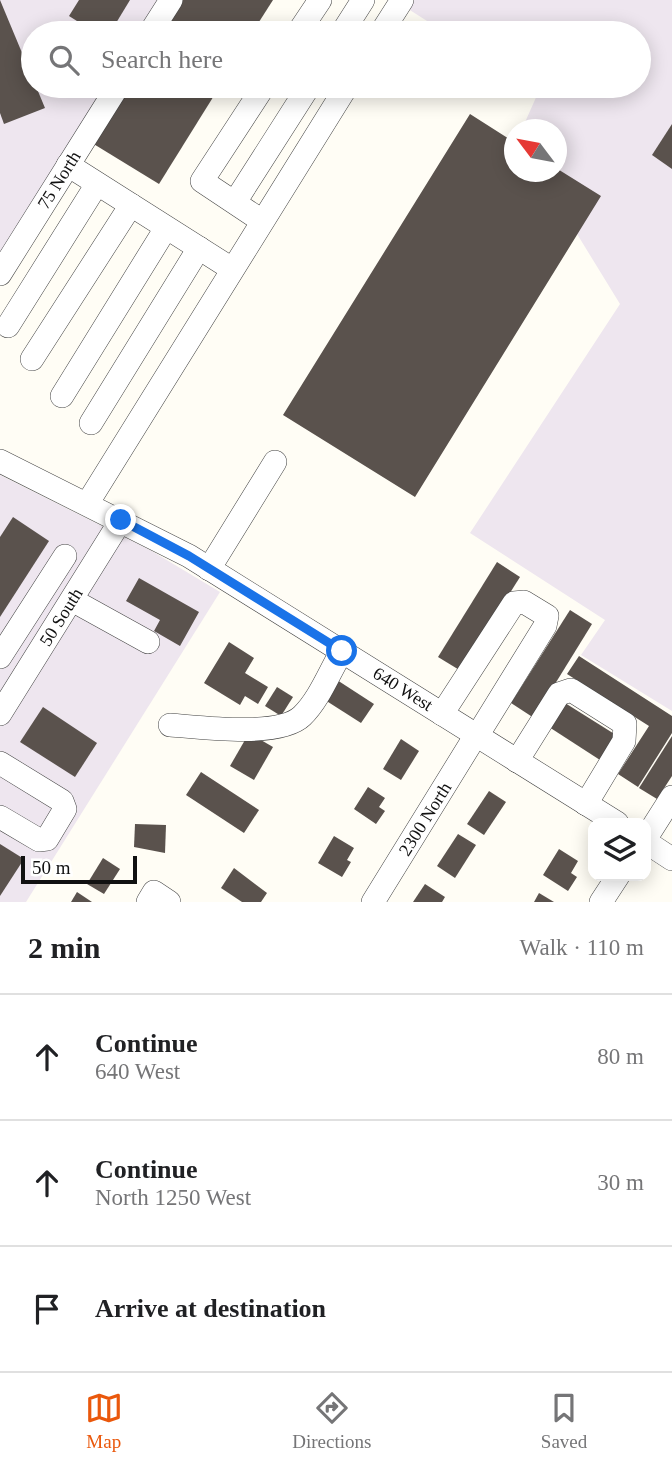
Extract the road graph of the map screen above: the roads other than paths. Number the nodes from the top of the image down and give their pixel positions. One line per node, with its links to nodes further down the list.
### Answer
1 (171, 0): 5 (street)
2 (320, 0): 6 (street)
3 (363, 0): 7 (street)
4 (402, 0): 8 (street)
5 (158, 21)
6 (306, 21)
7 (350, 21)
8 (389, 21)
9 (110, 98): 13 (street, 75 North)
10 (256, 98): 15 (street)
11 (301, 98): 15 (street)
12 (339, 98): 17 (street)
13 (68, 166): 14 (street); 21 (street, 75 North)
14 (97, 184): 16 (street); 22 (street)
15 (235, 202): 17 (street)
16 (131, 205): 18 (street); 23 (street)
17 (262, 220): 20 (street)
18 (166, 228): 19 (street); 24 (street)
19 (199, 248): 20 (street); 25 (street)
20 (232, 269): 28 (street)
21 (0, 274)
22 (8, 326)
23 (32, 359)
24 (62, 396)
25 (91, 423)
26 (0, 461): 28 (street, 640 West)
27 (275, 462): 31 (street)
28 (87, 504): 29 (street, 640 West)
29 (121, 520): 31 (street, 640 West); 32 (street, 50 South)
30 (65, 556): 35 (street)
31 (209, 569): 34 (street, 640 West)
32 (72, 600): 33 (street); 36 (street, 50 South)
33 (148, 642)
34 (342, 651): 38 (street, 640 West); 39 (street)
35 (0, 657)
36 (9, 678): 37 (street, 50 South)
37 (0, 714)
38 (442, 714): 40 (street, 640 West); 40 (street, 2300 North)
39 (170, 725)
40 (476, 735): 41 (street, 640 West); 51 (street, 2300 North)
41 (517, 761): 44 (street, 640 West); 44 (street)
42 (0, 763): 45 (street)
43 (672, 797): 47 (street)
44 (586, 804): 46 (street, 640 West)
45 (0, 817)
46 (609, 818)
47 (651, 832)
48 (651, 844): 49 (street)
49 (672, 859)
50 (615, 881): 52 (street)
51 (373, 902)
52 (601, 902)

